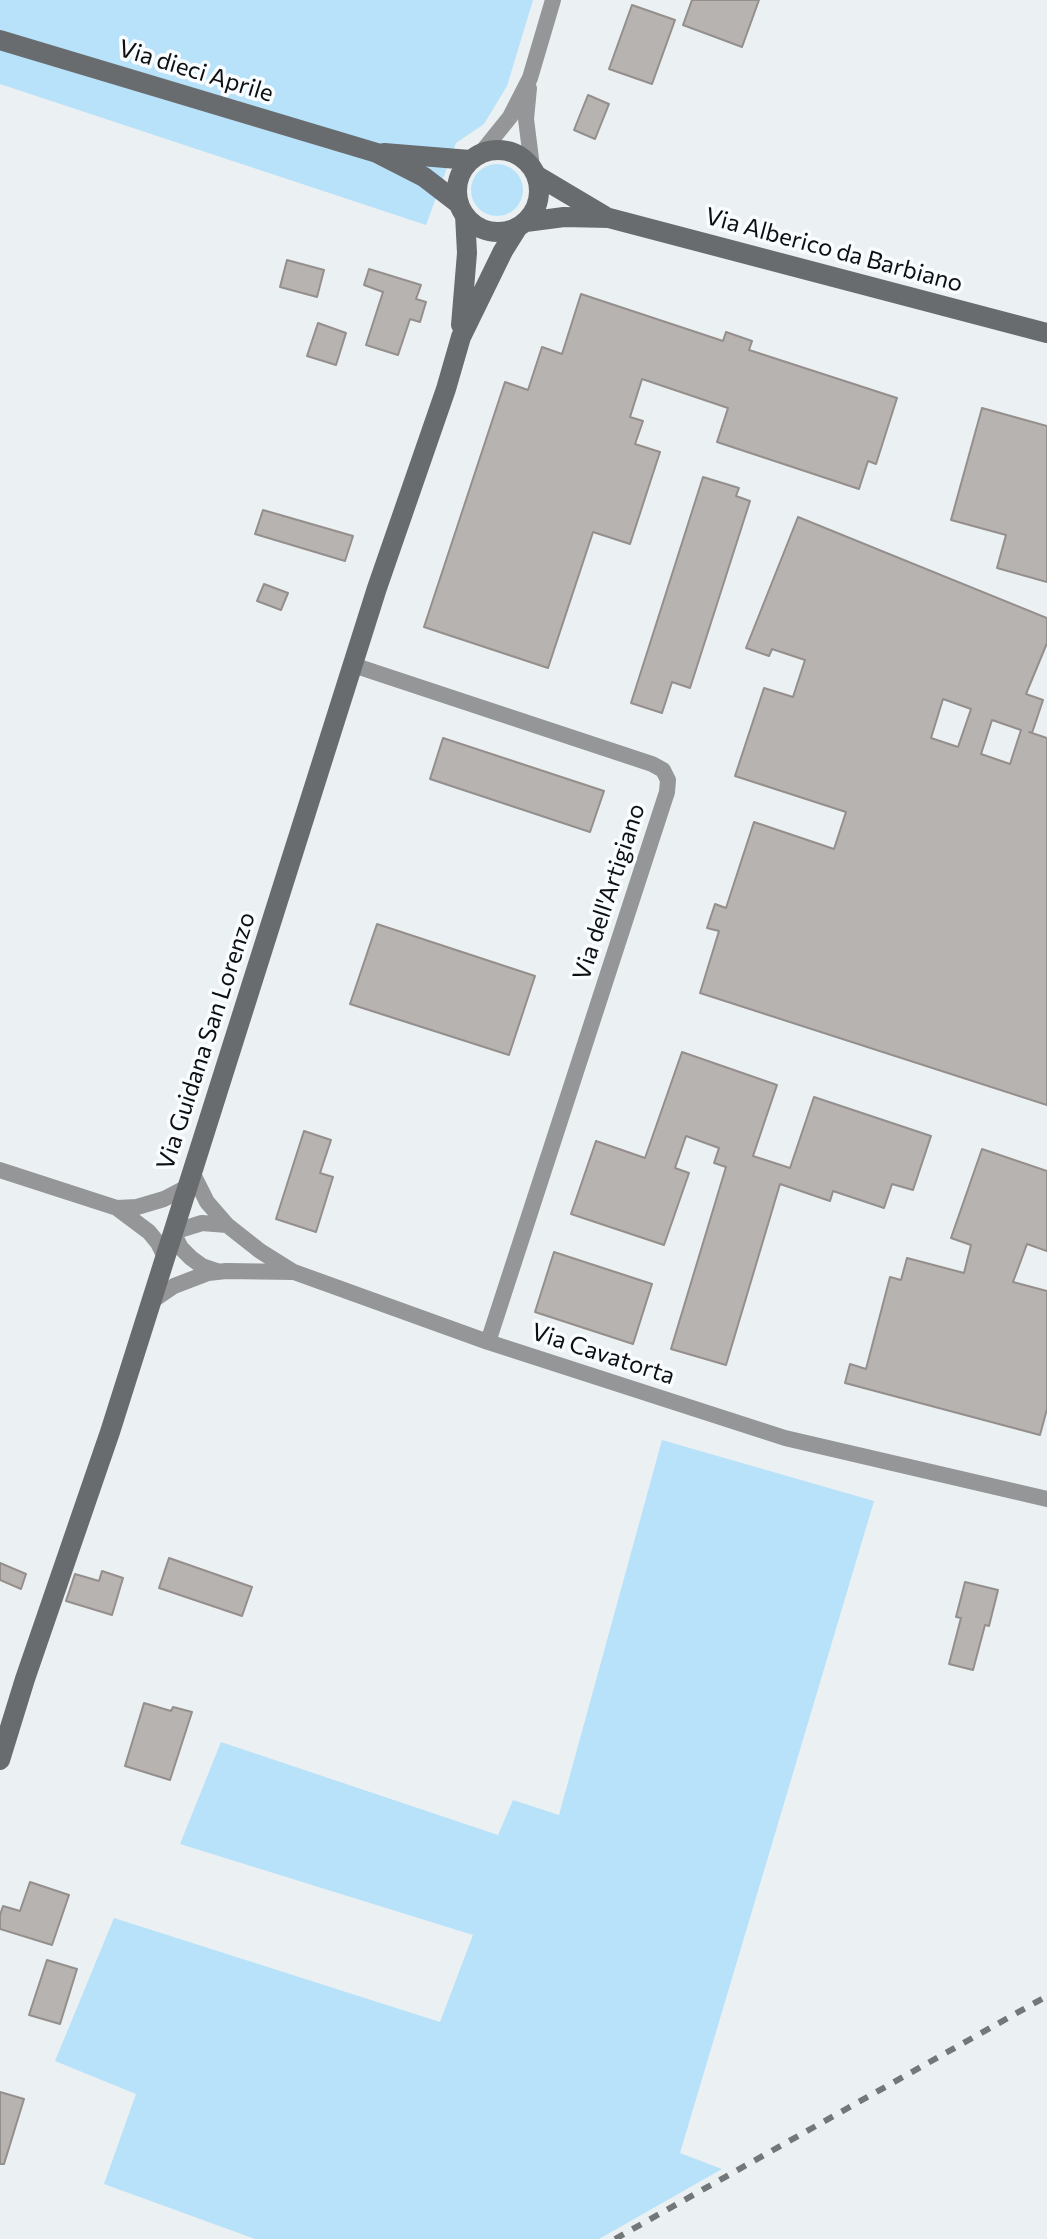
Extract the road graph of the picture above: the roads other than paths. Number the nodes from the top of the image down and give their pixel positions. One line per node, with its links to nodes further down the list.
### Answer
1 (553, 0): 3 (street)
2 (0, 40): 4 (street, Via dieci Aprile)
3 (530, 78): 5 (street); 6 (street)
4 (377, 153): 5 (street, Via dieci Aprile); 7 (street, Via dieci Aprile)
5 (476, 156): 6 (street); 7 (street)
6 (534, 171): 8 (street, Via Alberico da Barbiano); 9 (street)
7 (462, 210): 9 (street); 11 (street)
8 (609, 218): 9 (street, Via Alberico da Barbiano); 10 (street, Via Alberico da Barbiano)
9 (522, 224): 11 (street)
10 (1047, 333)
11 (461, 337): 12 (street, Via Guidana San Lorenzo)
12 (353, 665): 14 (street, Via Guidana San Lorenzo); 22 (street, Via dell'Artigiano)
13 (0, 1170): 15 (street)
14 (190, 1180): 15 (street); 16 (street); 17 (street, Via Guidana San Lorenzo)
15 (117, 1208): 18 (street)
16 (227, 1225): 17 (street); 20 (street)
17 (173, 1232): 18 (street, Via Guidana San Lorenzo); 19 (street)
18 (165, 1257): 21 (street, Via Guidana San Lorenzo)
19 (218, 1272): 20 (street, Via Cavatorta); 21 (street, Via Cavatorta)
20 (294, 1272): 22 (street, Via Cavatorta)
21 (152, 1301): 24 (street, Via Guidana San Lorenzo)
22 (488, 1342): 23 (street, Via Cavatorta)
23 (1047, 1499)
24 (0, 1760)

